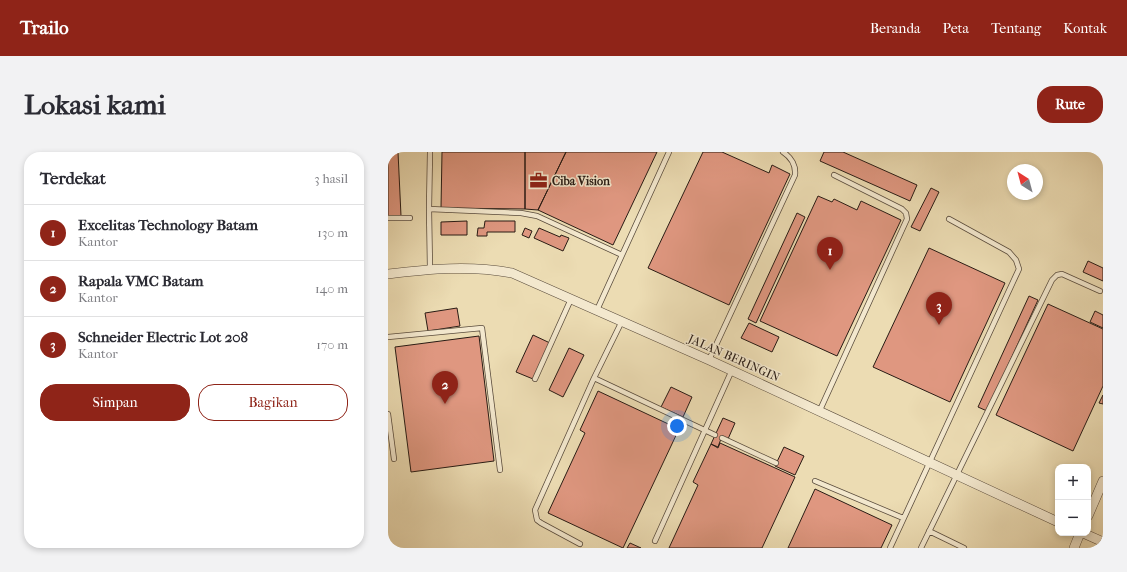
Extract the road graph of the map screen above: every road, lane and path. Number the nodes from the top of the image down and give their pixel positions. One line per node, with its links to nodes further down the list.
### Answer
1 (430, 152): 5 (lane)
2 (669, 152): 9 (lane)
3 (783, 152): 17 (lane)
4 (834, 175): 21 (lane)
5 (430, 209): 9 (lane); 10 (lane)
6 (388, 218): 7 (lane)
7 (410, 218)
8 (950, 219): 27 (lane)
9 (622, 254): 14 (lane)
10 (430, 269): 11 (street, JALAN BERINGIN); 13 (street, JALAN BERINGIN)
11 (388, 274)
12 (1100, 291): 30 (lane)
13 (571, 298): 14 (street, JALAN BERINGIN); 19 (lane)
14 (597, 310): 15 (street, JALAN BERINGIN)
15 (622, 321): 17 (street, JALAN BERINGIN); 20 (lane)
16 (388, 337): 29 (lane)
17 (710, 360): 18 (street, JALAN BERINGIN)
18 (732, 370): 21 (street, JALAN BERINGIN); 23 (lane)
19 (535, 378)
20 (594, 378): 23 (lane); 41 (lane)
21 (820, 410): 27 (street, JALAN BERINGIN)
22 (388, 414): 26 (lane)
23 (705, 430): 24 (lane); 39 (lane)
24 (715, 435)
25 (722, 438): 28 (lane)
26 (394, 459)
27 (931, 462): 30 (street, JALAN BERINGIN); 34 (lane)
28 (776, 463)
29 (500, 470)
30 (957, 475): 35 (street, JALAN BERINGIN); 36 (lane)
31 (815, 480): 34 (lane)
32 (1103, 481): 33 (street)
33 (1091, 509)
34 (903, 518): 42 (lane)
35 (1055, 521)
36 (929, 531): 43 (lane); 44 (lane)
37 (1080, 536): 45 (street)
38 (1088, 536): 40 (street)
39 (655, 541)
40 (1103, 542)
41 (580, 544)
42 (890, 548)
43 (921, 548)
44 (964, 548)
45 (1074, 548)

